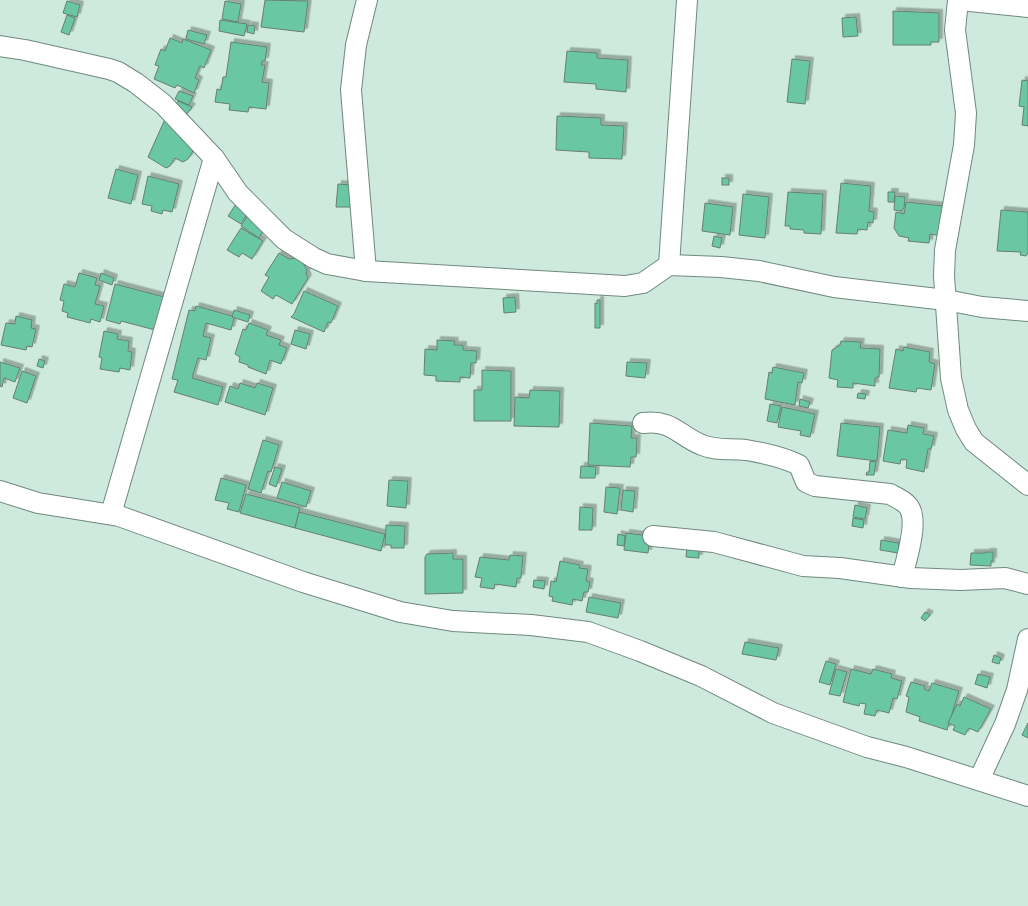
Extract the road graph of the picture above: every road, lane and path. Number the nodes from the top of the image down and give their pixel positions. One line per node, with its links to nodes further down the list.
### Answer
1 (367, 0): 8 (street)
2 (687, 0): 7 (street)
3 (959, 0): 4 (street); 9 (street)
4 (1028, 7)
5 (0, 46): 6 (street)
6 (214, 158): 8 (street); 14 (street)
7 (669, 265): 8 (street); 9 (street)
8 (366, 271)
9 (946, 300): 10 (street); 12 (street)
10 (1028, 311)
11 (643, 423): 16 (street)
12 (1028, 485)
13 (0, 491): 14 (street)
14 (111, 514): 19 (street)
15 (653, 536): 16 (street)
16 (902, 577): 17 (street)
17 (1028, 584)
18 (1028, 639): 19 (street)
19 (978, 780): 20 (street)
20 (1028, 796)

